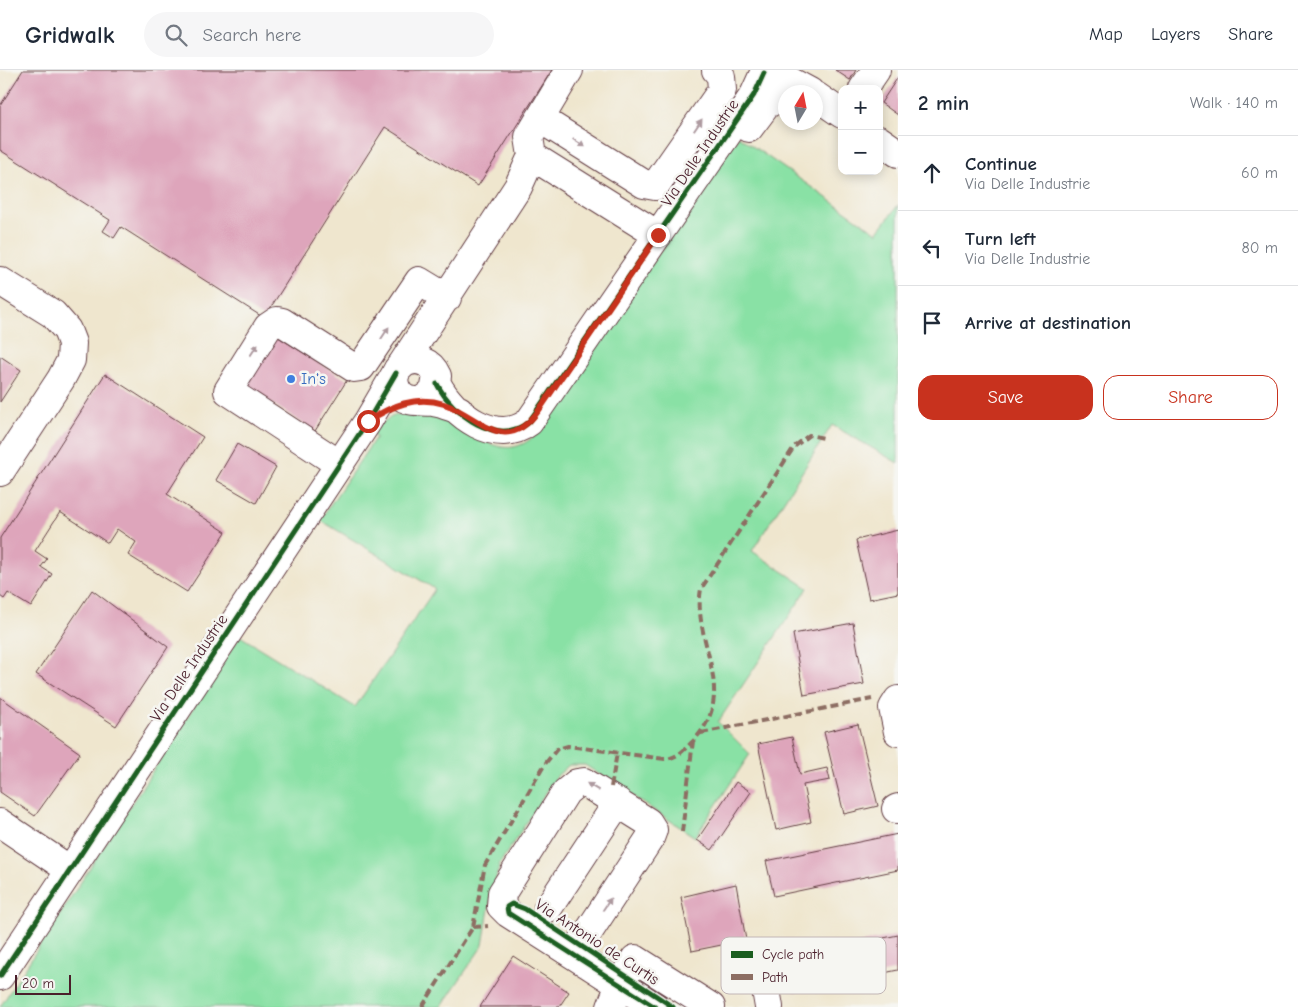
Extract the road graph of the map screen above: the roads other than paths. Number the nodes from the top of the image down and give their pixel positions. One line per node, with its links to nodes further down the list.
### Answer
1 (716, 70): 7 (street, one-way to 1)
2 (876, 70): 5 (street)
3 (566, 75): 7 (street)
4 (780, 79): 6 (street); 10 (street); 10 (street, Via Delle Industrie)
5 (866, 85)
6 (838, 112)
7 (536, 126): 11 (street)
8 (883, 143): 9 (street)
9 (898, 153)
10 (714, 154): 12 (street, Via Delle Industrie)
11 (532, 156): 12 (street); 14 (street)
12 (658, 235): 15 (street, Via Delle Industrie)
13 (0, 281): 17 (street)
14 (447, 298): 15 (street); 16 (street, one-way to 14)
15 (416, 381): 16 (street, Via Delle Industrie)
16 (339, 464): 22 (street, Via Delle Industrie)
17 (0, 472)
18 (898, 700): 19 (street)
19 (898, 732)
20 (618, 802): 23 (street); 24 (street, one-way to 24); 25 (street, one-way to 20)
21 (0, 823): 22 (street)
22 (70, 870): 26 (street, Via Delle Industrie)
23 (548, 908)
24 (508, 913): 25 (street, Via Antonio de Curtis); 27 (street, Via Antonio de Curtis)
25 (580, 945): 27 (street, Via Antonio de Curtis)
26 (0, 976)
27 (619, 989): 28 (street, Via Antonio de Curtis); 29 (street, Via Antonio de Curtis); 30 (street)
28 (655, 1007)
29 (674, 1007)
30 (710, 1007)

